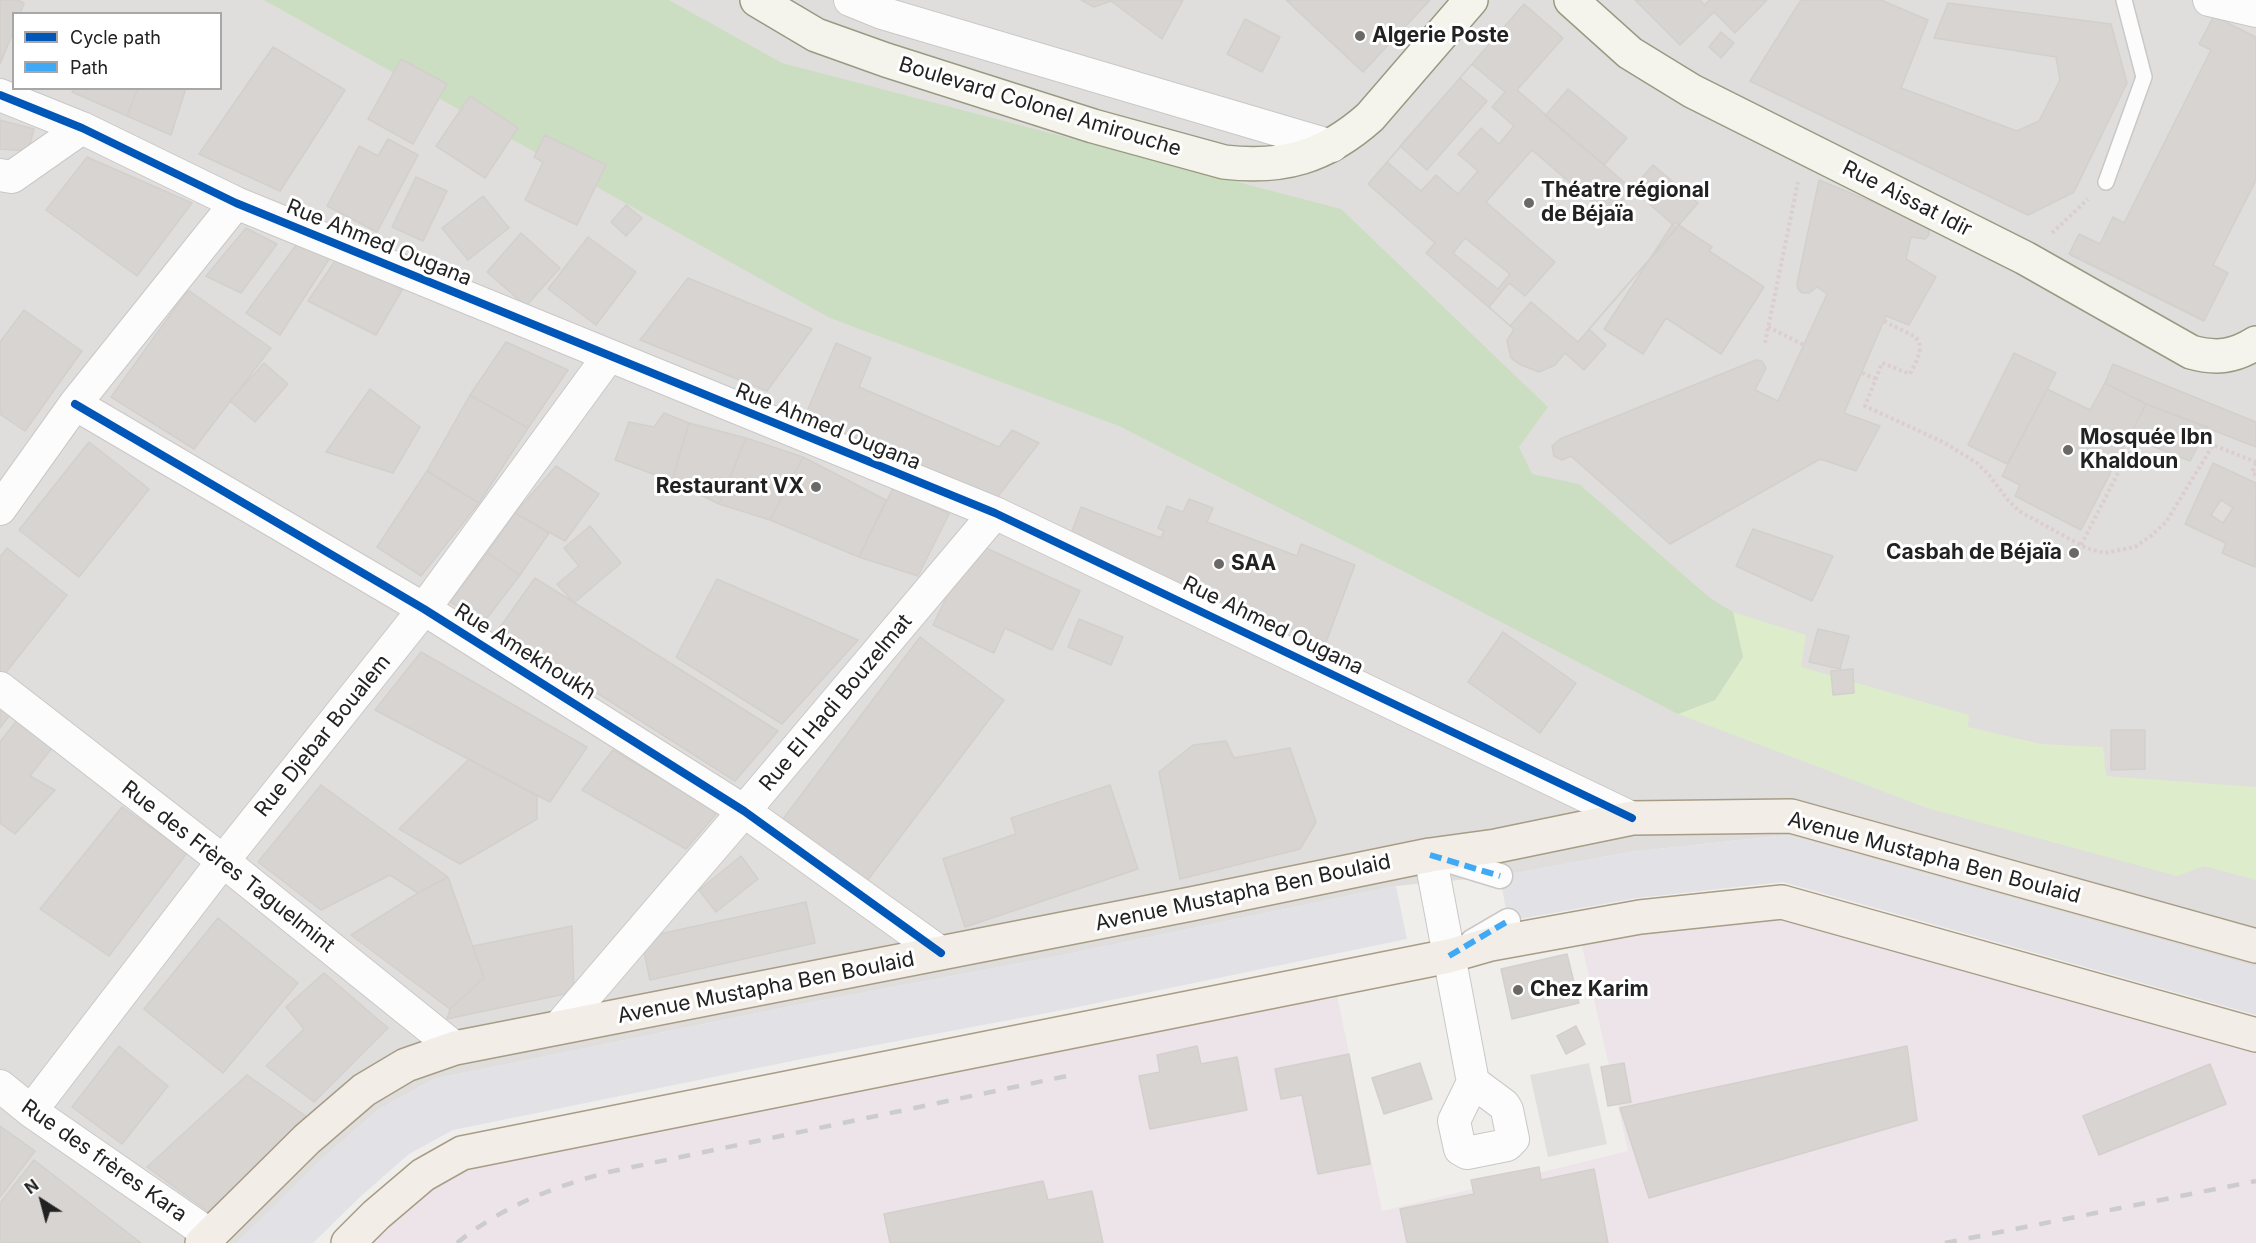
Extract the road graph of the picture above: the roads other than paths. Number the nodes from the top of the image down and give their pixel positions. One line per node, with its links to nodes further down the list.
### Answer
1 (758, 0): 10 (main road, Boulevard Colonel Amirouche)
2 (850, 0): 10 (street, Boulevard Colonel Amirouche)
3 (1471, 0): 10 (main road, Boulevard Colonel Amirouche)
4 (1571, 0): 14 (main road, Rue Aissat Idir)
5 (2124, 0): 12 (lane)
6 (2209, 0): 7 (street)
7 (2256, 11)
8 (0, 95): 9 (street, Rue Ahmed Ougana)
9 (82, 128): 11 (street); 13 (street, Rue Ahmed Ougana)
10 (1332, 146)
11 (0, 175)
12 (2106, 182)
13 (236, 203): 15 (street, Rue Ahmed Ougana); 16 (street)
14 (2256, 343)
15 (608, 357): 18 (street, Rue Ahmed Ougana); 19 (street, Rue Djebar Boualem)
16 (75, 404): 17 (street); 19 (street, Rue Amekhoukh)
17 (0, 509)
18 (995, 513): 21 (street, Rue El Hadi Bouzelmat); 22 (street, Rue Ahmed Ougana)
19 (424, 609): 21 (street, Rue Amekhoukh); 24 (street, Rue Djebar Boualem)
20 (0, 688): 24 (street, Rue des Frères Taguelmint)
21 (744, 811): 28 (street, Rue Amekhoukh); 30 (street, Rue El Hadi Bouzelmat)
22 (1632, 818): 23 (main road, Avenue Mustapha Ben Boulaid); 27 (main road, Avenue Mustapha Ben Boulaid)
23 (1430, 855): 25 (street); 28 (main road, Avenue Mustapha Ben Boulaid); 29 (street)
24 (223, 861): 32 (street, Rue des Frères Taguelmint); 35 (street, Rue Djebar Boualem)
25 (1500, 876)
26 (1508, 921): 29 (street)
27 (2256, 946)
28 (941, 953): 30 (main road, Avenue Mustapha Ben Boulaid)
29 (1449, 956): 31 (main road); 33 (street); 37 (main road)
30 (558, 1029): 32 (main road, Avenue Mustapha Ben Boulaid)
31 (2256, 1035)
32 (455, 1048): 36 (main road, Avenue Mustapha Ben Boulaid)
33 (1473, 1082)
34 (0, 1086): 35 (street, Rue des frères Kara)
35 (31, 1111): 36 (street, Rue des frères Kara)
36 (206, 1239)
37 (348, 1243)

